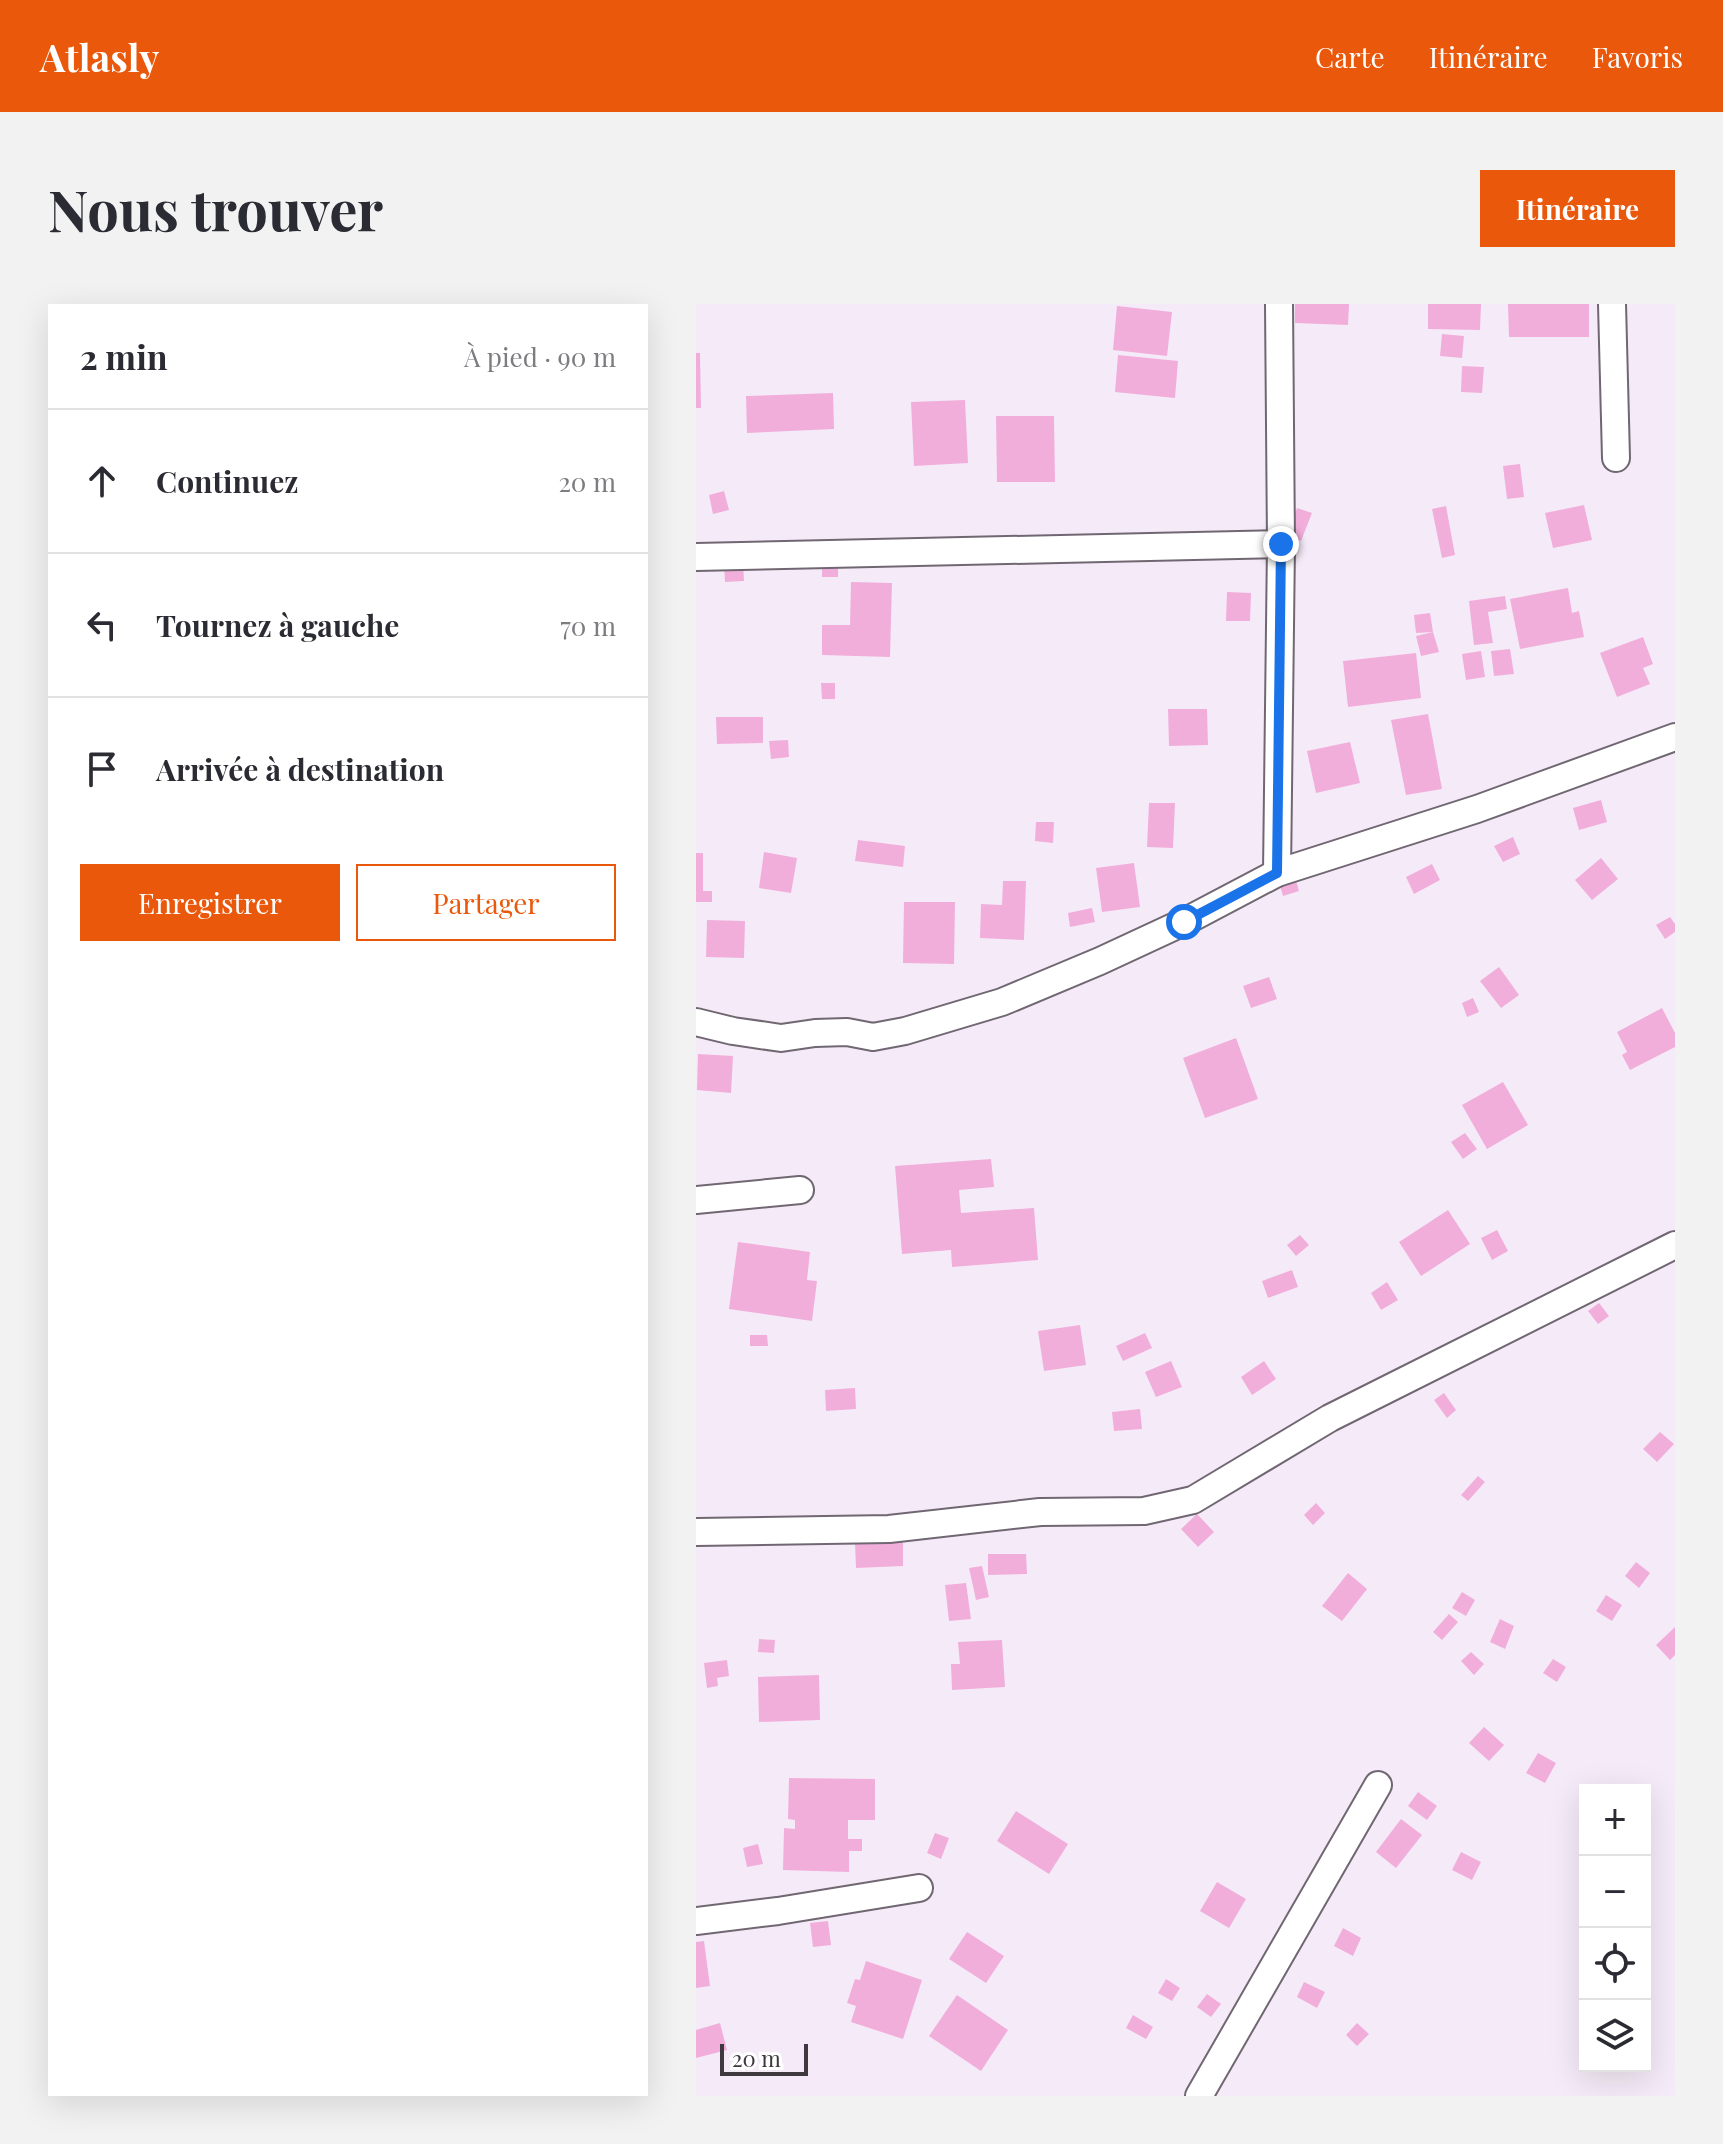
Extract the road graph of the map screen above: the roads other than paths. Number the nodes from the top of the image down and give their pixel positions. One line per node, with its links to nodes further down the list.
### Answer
1 (1279, 304): 4 (street)
2 (1612, 304): 3 (street)
3 (1616, 458)
4 (1281, 544): 5 (street); 7 (street)
5 (696, 557)
6 (1675, 737): 7 (street)
7 (1277, 873): 8 (street)
8 (696, 1022)
9 (800, 1190): 10 (street)
10 (696, 1200)
11 (1675, 1245): 12 (street)
12 (696, 1532)
13 (1378, 1785): 16 (street)
14 (919, 1888): 15 (street)
15 (696, 1921)
16 (1199, 2096)

